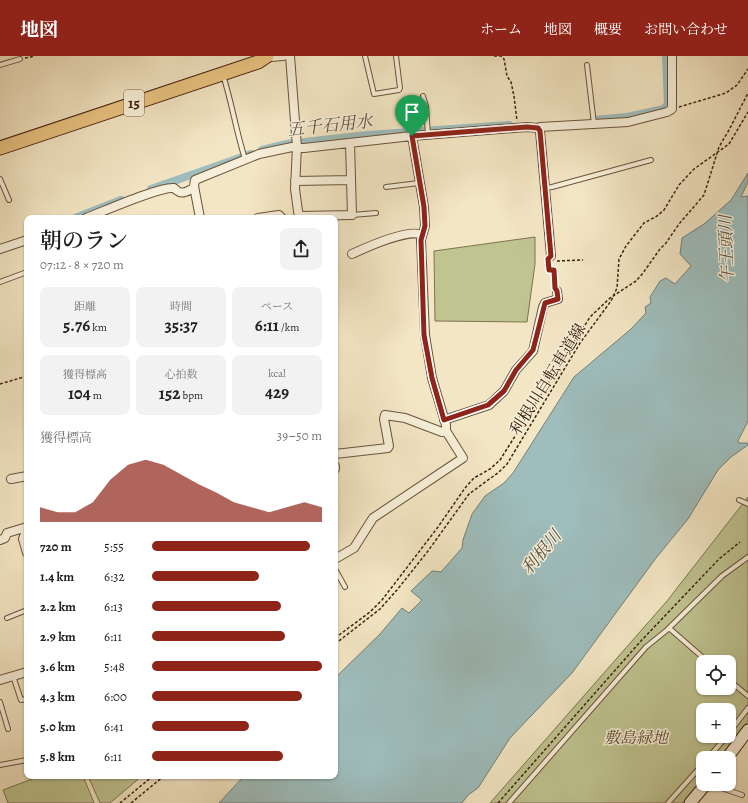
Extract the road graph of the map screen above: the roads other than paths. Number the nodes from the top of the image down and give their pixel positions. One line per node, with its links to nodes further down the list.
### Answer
1 (267, 56): 2 (street); 10 (main road, 15)
2 (283, 56)
3 (290, 56): 18 (street)
4 (365, 56): 5 (lane)
5 (396, 56)
6 (672, 56): 12 (street)
7 (20, 59): 8 (lane)
8 (0, 64)
9 (587, 64): 12 (lane)
10 (223, 74): 17 (main road, 15); 19 (lane)
11 (423, 96): 14 (lane)
12 (594, 124): 13 (street)
13 (538, 128): 14 (street); 27 (street)
14 (428, 135): 15 (street)
15 (412, 136): 16 (street); 24 (street)
16 (350, 143): 18 (street); 22 (street)
17 (0, 148)
18 (297, 149): 19 (street); 23 (street)
19 (246, 159): 26 (street)
20 (651, 160): 27 (lane)
21 (0, 179): 28 (lane)
22 (351, 180): 23 (street); 33 (street)
23 (295, 181): 32 (street)
24 (419, 183): 25 (lane); 35 (street)
25 (386, 187)
26 (194, 188): 30 (street); 31 (street)
27 (545, 188): 39 (street)
28 (8, 200)
29 (376, 213): 33 (lane)
30 (94, 215)
31 (199, 215)
32 (299, 215)
33 (352, 215): 34 (street)
34 (338, 216)
35 (422, 235): 38 (street); 43 (street)
36 (24, 241): 37 (street)
37 (0, 249)
38 (352, 254)
39 (551, 256)
40 (24, 273): 41 (lane)
41 (0, 282)
42 (557, 291): 43 (street)
43 (444, 420): 44 (street)
44 (446, 431): 45 (street); 52 (street)
45 (338, 454)
46 (24, 477): 47 (street)
47 (11, 479)
48 (739, 500): 49 (lane)
49 (748, 504)
50 (24, 528): 51 (street)
51 (0, 540)
52 (338, 557)
53 (748, 557): 58 (lane)
54 (338, 574): 55 (lane)
55 (345, 587)
56 (24, 611): 57 (lane)
57 (7, 618)
58 (669, 628): 59 (lane); 80 (lane)
59 (700, 655)
60 (24, 673): 61 (street)
61 (13, 676): 62 (street); 65 (lane)
62 (0, 680)
63 (736, 686): 64 (lane)
64 (748, 696)
65 (24, 700)
66 (0, 702): 69 (lane)
67 (748, 708): 68 (lane)
68 (736, 724)
69 (8, 729)
70 (748, 730): 73 (street)
71 (721, 743): 72 (lane)
72 (714, 751)
73 (732, 751)
74 (24, 761): 75 (lane)
75 (0, 765)
76 (696, 772): 81 (lane)
77 (700, 791): 82 (street)
78 (729, 791): 79 (lane)
79 (742, 796)
80 (509, 803)
81 (668, 803)
82 (690, 803)

